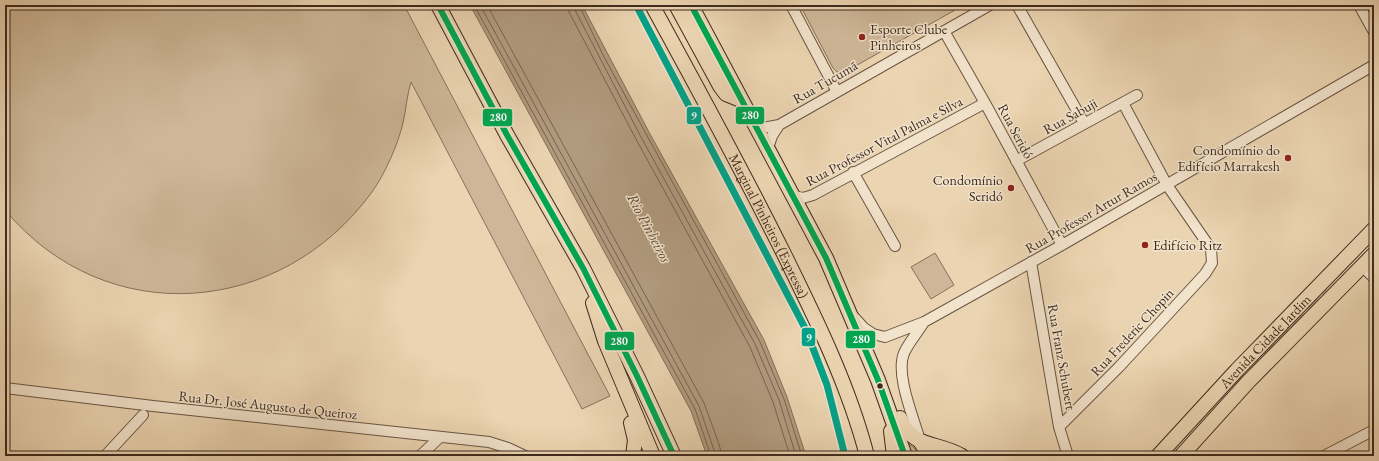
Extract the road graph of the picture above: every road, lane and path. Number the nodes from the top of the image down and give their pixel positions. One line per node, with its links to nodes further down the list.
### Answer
1 (438, 5): 32 (highway)
2 (652, 5): 52 (highway, Marginal Pinheiros (Expressa))
3 (676, 5): 14 (highway)
4 (692, 5): 14 (highway)
5 (791, 5): 12 (street)
6 (990, 5): 9 (street, Rua Tucumã)
7 (1017, 5): 17 (street)
8 (1359, 5): 10 (street)
9 (944, 31): 12 (street, Rua Tucumã); 15 (street, Rua Seridó)
10 (1374, 32)
11 (1374, 65): 23 (street, Rua Professor Artur Ramos)
12 (836, 92): 18 (street, Rua Tucumã)
13 (1137, 95): 16 (street, Rua Sabuji)
14 (741, 100): 19 (highway)
15 (985, 103): 21 (street, Rua Seridó); 22 (street, Rua Professor Vital Palma e Silva)
16 (1123, 103): 17 (street, Rua Sabuji); 23 (street)
17 (1084, 123): 21 (street, Rua Sabuji)
18 (779, 125): 19 (street, Rua Tucumã); 20 (street)
19 (757, 129): 20 (highway)
20 (768, 148): 24 (highway)
21 (1016, 162): 27 (street, Rua Seridó)
22 (853, 172): 24 (street, Rua Professor Vital Palma e Silva); 28 (street)
23 (1167, 185): 27 (street, Rua Professor Artur Ramos); 42 (street, Rua Frederic Chopin)
24 (794, 196): 34 (highway)
25 (1374, 228): 58 (highway, Avenida Cidade Jardim)
26 (1374, 242): 38 (highway)
27 (1062, 245): 30 (street, Rua Professor Artur Ramos)
28 (895, 246)
29 (1374, 254): 31 (highway, Avenida Cidade Jardim)
30 (1031, 262): 35 (street, Rua Professor Artur Ramos); 42 (street, Rua Franz Schubert)
31 (1362, 266): 33 (street); 38 (highway, Avenida Cidade Jardim)
32 (583, 268): 36 (highway); 51 (highway)
33 (1374, 278)
34 (848, 309): 35 (street, Rua Professor Artur Ramos); 37 (highway)
35 (924, 322): 45 (street, Rua Professor Artur Ramos)
36 (619, 376): 49 (highway); 50 (highway)
37 (878, 380): 41 (highway); 45 (highway)
38 (1242, 383): 59 (highway); 60 (highway, Avenida Cidade Jardim)
39 (5, 388): 44 (street, Rua Dr. José Augusto de Queiroz)
40 (143, 415): 46 (street)
41 (889, 415): 53 (highway); 54 (highway)
42 (1059, 427): 57 (street, Rua Franz Schubert)
43 (1374, 430): 61 (street)
44 (439, 438): 47 (street); 48 (street, Rua Dr. José Augusto de Queiroz)
45 (920, 441): 55 (highway); 56 (highway)
46 (104, 456)
47 (420, 456)
48 (525, 456)
49 (633, 456)
50 (652, 456)
51 (674, 456)
52 (867, 456)
53 (894, 456)
54 (905, 456)
55 (929, 456)
56 (962, 456)
57 (1068, 456)
58 (1158, 456)
59 (1167, 456)
60 (1181, 456)
61 (1324, 456)

